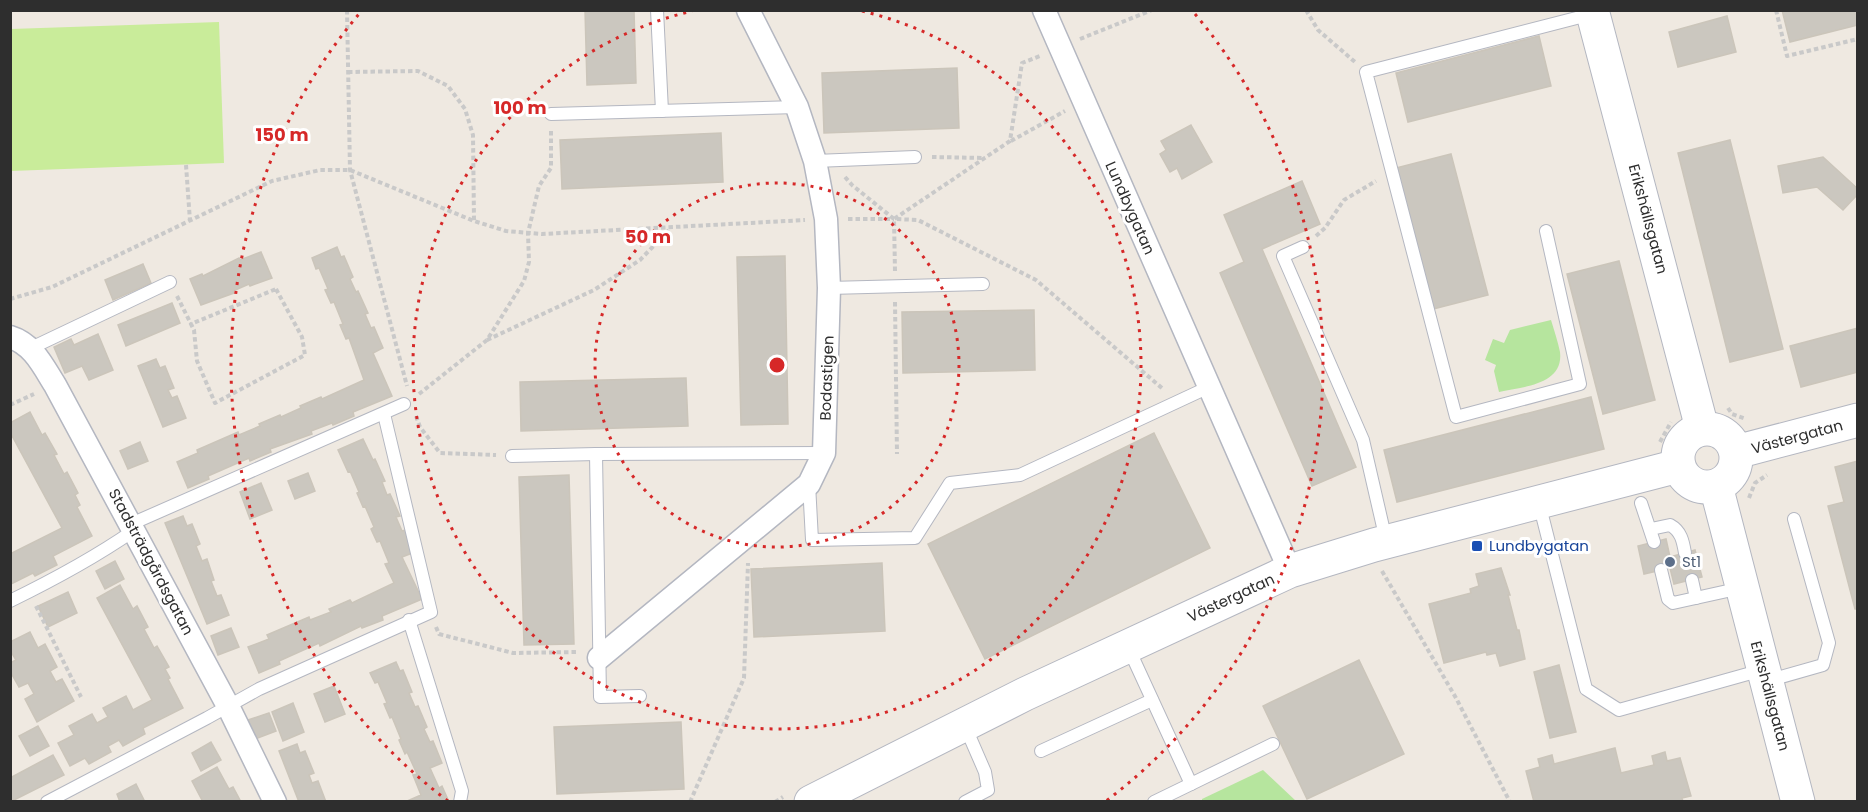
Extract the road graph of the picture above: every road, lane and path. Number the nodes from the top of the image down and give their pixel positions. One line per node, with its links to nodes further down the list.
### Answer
1 (347, 10): 11 (path)
2 (657, 10): 15 (lane)
3 (748, 10): 14 (street, Bodastigen)
4 (1044, 10): 10 (street, Lundbygatan)
5 (1152, 10): 10 (path)
6 (1306, 10): 12 (path)
7 (1776, 10): 9 (path)
8 (1593, 12): 12 (lane); 42 (street, Erikshällsgatan)
9 (1857, 39)
10 (1061, 47): 13 (street, Lundbygatan); 17 (path)
11 (348, 72): 22 (path); 27 (path)
12 (1366, 72): 23 (lane)
13 (1083, 101): 17 (path); 40 (street, Lundbygatan)
14 (797, 107): 15 (lane); 20 (street, Bodastigen)
15 (662, 111): 16 (lane)
16 (551, 114): 30 (path)
17 (1010, 141): 19 (path)
18 (915, 157): 19 (path); 20 (lane)
19 (986, 158): 25 (path)
20 (823, 161): 24 (street, Bodastigen); 25 (path)
21 (186, 165): 26 (path)
22 (350, 170): 26 (path); 27 (path); 41 (path)
23 (1392, 172): 29 (lane); 31 (path)
24 (826, 219): 25 (path); 28 (path); 35 (street, Bodastigen)
25 (894, 219): 34 (path); 43 (path)
26 (190, 221): 36 (path)
27 (474, 221): 30 (path)
28 (672, 227): 30 (path); 38 (path)
29 (1546, 231)
30 (528, 233): 38 (path)
31 (1303, 247): 65 (lane)
32 (170, 282): 37 (path); 39 (lane)
33 (983, 284): 34 (lane)
34 (895, 286): 35 (lane); 52 (path)
35 (829, 288): 50 (street, Bodastigen)
36 (10, 299)
37 (191, 324): 37 (path)
38 (487, 340): 44 (path)
39 (20, 343): 62 (street, Stadsträdgårdsgatan)
40 (1209, 387): 43 (lane); 67 (street, Lundbygatan)
41 (408, 390)
42 (1693, 394): 47 (path); 48 (street, Erikshällsgatan)
43 (1177, 402): 56 (lane)
44 (410, 405): 45 (lane); 53 (path)
45 (384, 414): 62 (lane); 73 (lane)
46 (1857, 420): 49 (street, Västergatan)
47 (1754, 421)
48 (1702, 428): 49 (street, Västergatan); 54 (street)
49 (1736, 452): 57 (street, Västergatan)
50 (825, 453): 51 (lane); 56 (street, Bodastigen)
51 (596, 454): 53 (lane); 76 (lane)
52 (897, 454)
53 (512, 456)
54 (1678, 466): 57 (street); 58 (street, Västergatan)
55 (1771, 473): 61 (path)
56 (810, 484): 63 (street, Bodastigen)
57 (1716, 486): 61 (street, Erikshällsgatan)
58 (1539, 502): 65 (street, Västergatan); 77 (lane)
59 (1641, 503): 64 (lane)
60 (1794, 519): 77 (lane)
61 (1725, 523): 69 (street, Erikshällsgatan)
62 (132, 527): 70 (lane); 81 (street, Stadsträdgårdsgatan)
63 (754, 530): 76 (street, Bodastigen); 89 (path)
64 (1686, 553)
65 (1384, 556): 67 (street, Västergatan); 93 (path)
66 (1661, 570): 71 (lane)
67 (1290, 571): 75 (street, Västergatan)
68 (1692, 580): 71 (lane)
69 (1742, 588): 71 (lane); 77 (street, Erikshällsgatan)
70 (29, 592): 72 (lane); 79 (path)
71 (1696, 598)
72 (10, 601)
73 (431, 612): 74 (lane); 76 (path)
74 (409, 620): 81 (lane); 88 (lane)
75 (1128, 646): 80 (lane); 82 (street, Västergatan)
76 (598, 657): 78 (lane)
77 (1764, 676): 94 (street, Erikshällsgatan)
78 (640, 696)
79 (81, 697)
80 (1152, 700): 84 (lane); 85 (lane)
81 (228, 706): 86 (lane); 87 (street, Stadsträdgårdsgatan)
82 (964, 725): 90 (street, Västergatan); 91 (lane)
83 (1273, 744): 85 (lane)
84 (1041, 751)
85 (1191, 784): 92 (lane)
86 (47, 801)
87 (275, 801)
88 (460, 801)
89 (690, 801)
90 (811, 801)
91 (965, 801)
92 (1154, 801)
93 (1510, 801)
94 (1798, 801)

